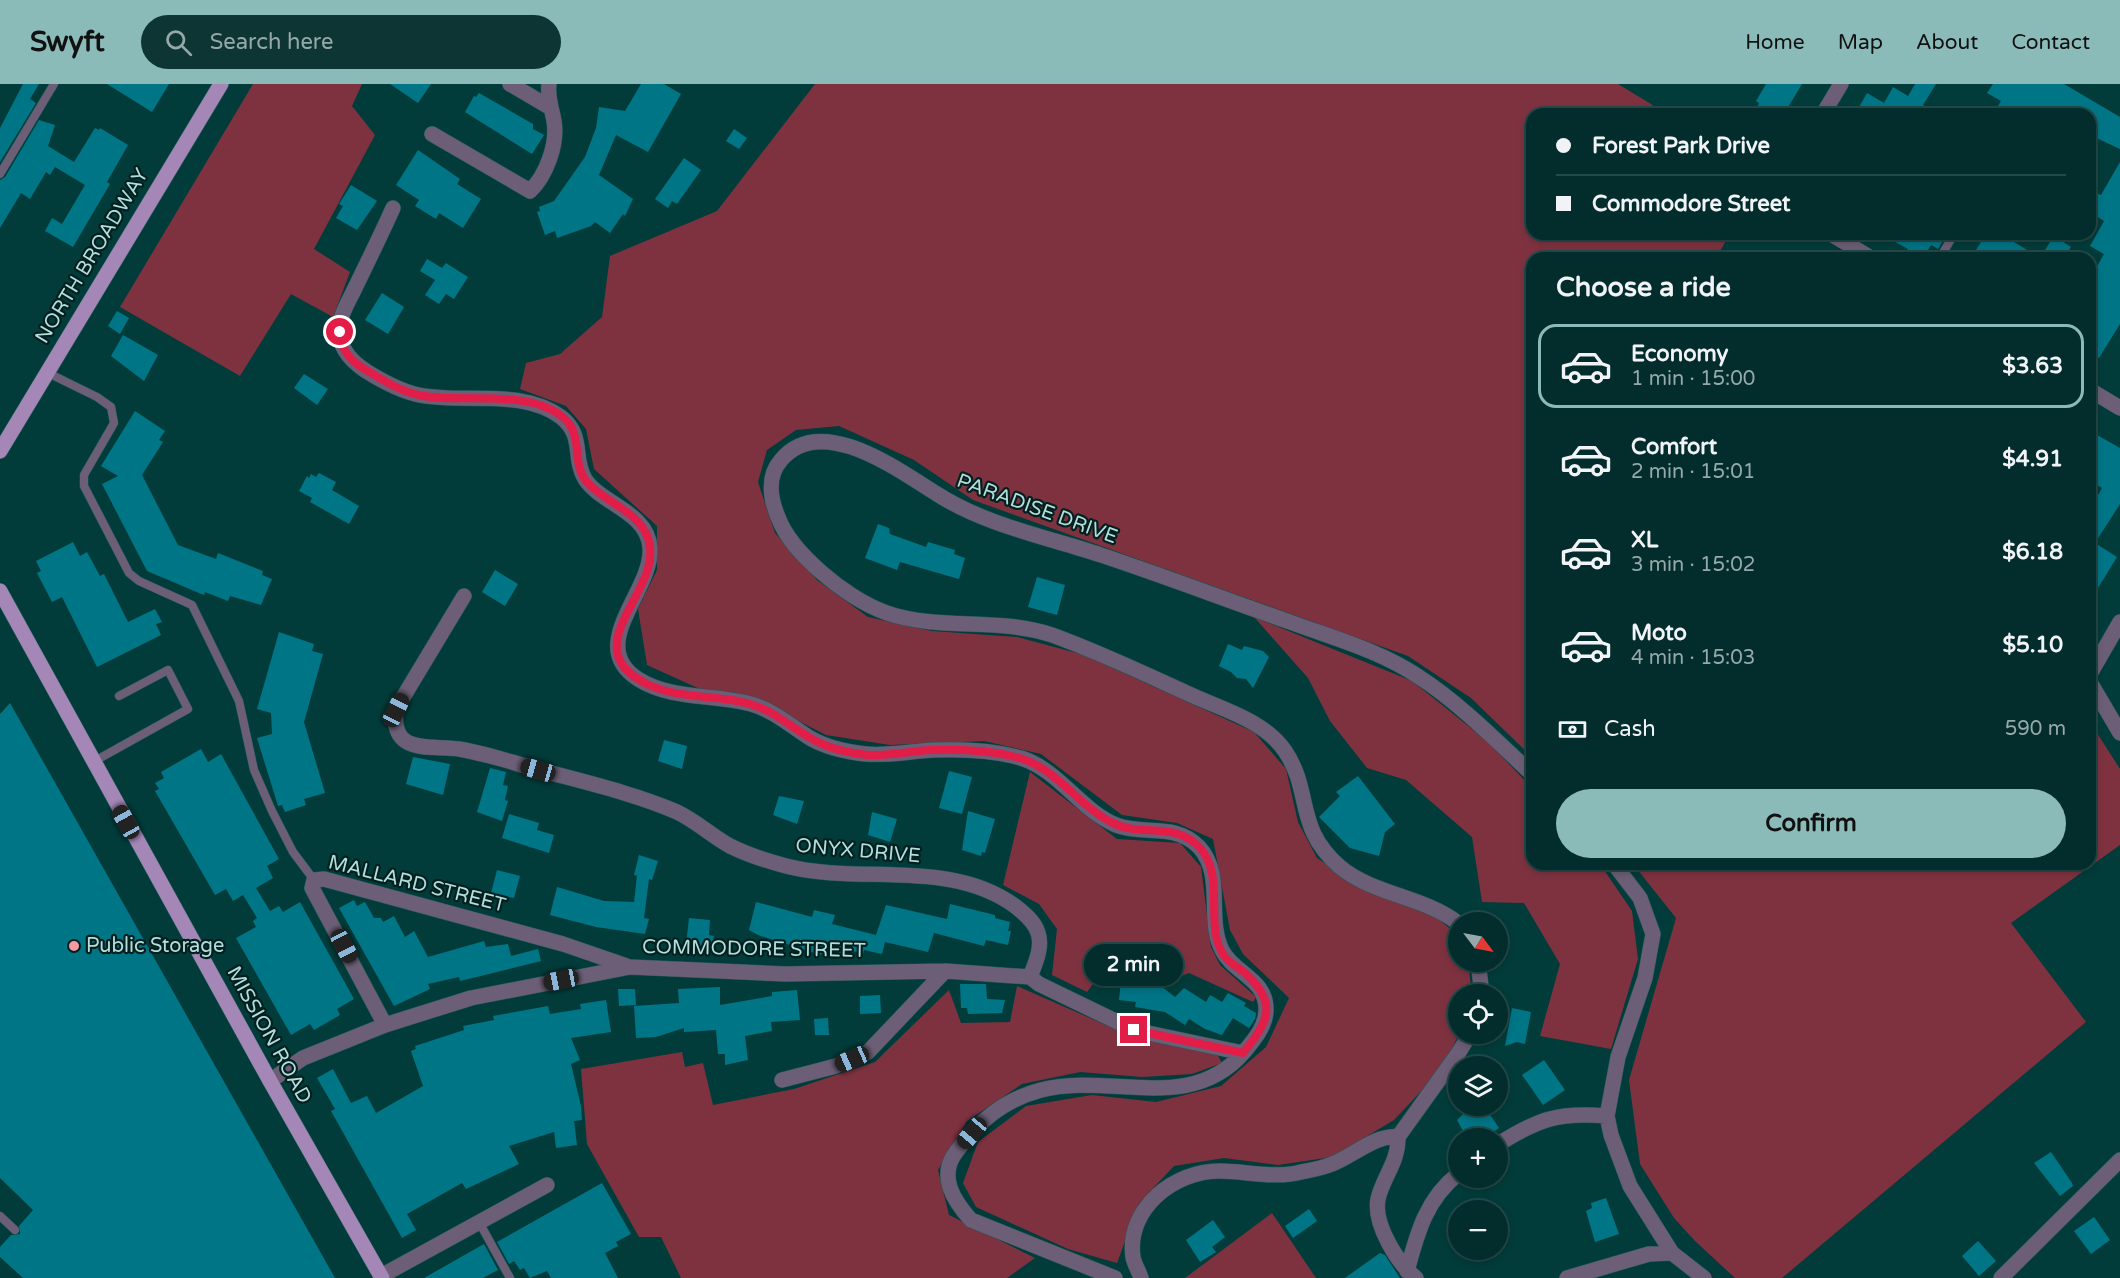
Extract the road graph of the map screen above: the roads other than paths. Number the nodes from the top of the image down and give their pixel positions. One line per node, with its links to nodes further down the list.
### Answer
1 (54, 84): 9 (lane)
2 (221, 84): 13 (main road, NORTH BROADWAY)
3 (510, 84): 6 (street)
4 (549, 84): 6 (street)
5 (1841, 84): 7 (street)
6 (551, 108): 8 (street)
7 (1827, 108)
8 (432, 134)
9 (0, 174)
10 (393, 208): 34 (street)
11 (1841, 240): 12 (street)
12 (1861, 252)
13 (46, 372): 16 (main road, NORTH BROADWAY); 27 (lane)
14 (2096, 394): 15 (street)
15 (2120, 408)
16 (0, 451)
17 (0, 591): 24 (main road, MISSION ROAD)
18 (464, 596): 31 (street, ONYX DRIVE)
19 (2120, 622): 20 (street)
20 (2096, 664)
21 (2096, 692): 23 (street)
22 (120, 696): 24 (lane)
23 (2120, 733)
24 (93, 762): 36 (main road, MISSION ROAD)
25 (1526, 769): 28 (street, PARADISE DRIVE)
26 (1619, 870): 37 (street)
27 (314, 880): 29 (street, MALLARD STREET); 32 (street, MALLARD STREET)
28 (1448, 916)
29 (630, 967): 30 (street, COMMODORE STREET); 32 (street, COMMODORE STREET)
30 (945, 971): 31 (street, COMMODORE STREET); 35 (street)
31 (1030, 977): 34 (street, COMMODORE STREET)
32 (385, 1024): 36 (street, COMMODORE STREET)
33 (1464, 1044): 38 (street)
34 (1243, 1053): 50 (street)
35 (782, 1080)
36 (270, 1081): 48 (main road, MISSION ROAD)
37 (1607, 1116): 39 (street); 46 (street)
38 (1398, 1137): 47 (street); 51 (street)
39 (1508, 1138)
40 (2120, 1160): 54 (street)
41 (1448, 1184): 47 (street)
42 (547, 1185): 44 (street)
43 (0, 1216): 45 (lane)
44 (479, 1222): 48 (street); 49 (lane)
45 (15, 1230)
46 (1672, 1253): 52 (street); 53 (street)
47 (1412, 1275)
48 (382, 1277)
49 (510, 1278)
50 (1115, 1278)
51 (1142, 1278)
52 (1567, 1278)
53 (1704, 1278)
54 (2001, 1278)

